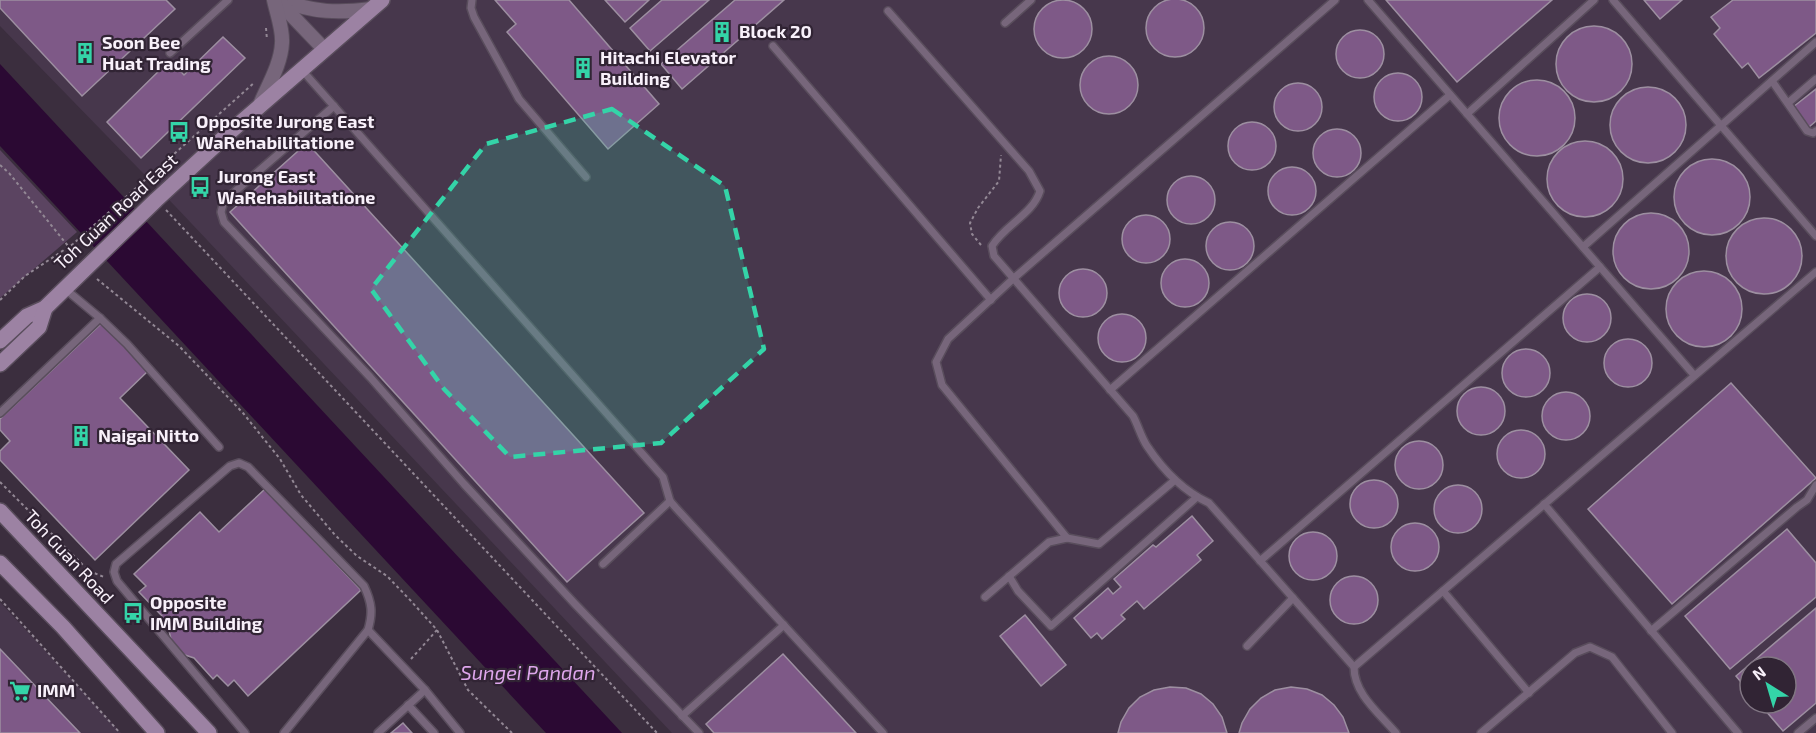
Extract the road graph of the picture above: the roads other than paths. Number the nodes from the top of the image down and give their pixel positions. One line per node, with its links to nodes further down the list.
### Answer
1 (228, 0): 16 (lane)
2 (275, 0): 15 (street); 23 (street)
3 (283, 0): 10 (street)
4 (472, 0): 27 (lane)
5 (1031, 0): 12 (lane)
6 (1335, 0): 32 (lane)
7 (1368, 0): 20 (lane)
8 (1594, 0): 24 (lane)
9 (1613, 0): 25 (lane)
10 (377, 4): 15 (street, Toh Guan Road East)
11 (888, 11): 32 (lane)
12 (1005, 23)
13 (1816, 42): 19 (lane)
14 (773, 46): 34 (lane)
15 (324, 49): 17 (street, Toh Guan Road East)
16 (170, 53)
17 (301, 69): 22 (lane); 23 (street, Toh Guan Road East)
18 (1816, 79): 21 (lane)
19 (1772, 81): 21 (lane); 25 (lane)
20 (1450, 95): 24 (lane); 40 (lane)
21 (1788, 103): 26 (lane)
22 (334, 106): 47 (lane); 67 (lane)
23 (259, 107): 33 (street, Toh Guan Road East)
24 (1467, 114): 29 (lane)
25 (1721, 125): 28 (lane); 29 (lane)
26 (1816, 130)
27 (586, 177)
28 (1816, 236)
29 (1583, 247): 30 (lane)
30 (1600, 267): 39 (lane); 52 (lane)
31 (1816, 272): 39 (lane)
32 (1014, 278): 34 (lane); 40 (lane)
33 (64, 288): 35 (street, Toh Guan Road East); 36 (lane)
34 (991, 300): 51 (lane)
35 (45, 308): 37 (street, Toh Guan Road East); 38 (street, Toh Guan Road East)
36 (100, 318): 41 (lane); 42 (lane)
37 (0, 341)
38 (0, 364)
39 (1694, 375): 49 (lane)
40 (1110, 390): 43 (lane)
41 (0, 413)
42 (219, 447)
43 (1175, 480): 45 (lane); 51 (lane)
44 (1816, 485): 46 (lane)
45 (1197, 498): 52 (lane); 55 (lane)
46 (1807, 500): 48 (lane); 61 (lane)
47 (670, 501): 54 (lane); 59 (lane)
48 (1816, 501)
49 (1544, 504): 56 (lane); 61 (lane)
50 (0, 511): 70 (street, Toh Guan Road)
51 (1067, 538): 55 (lane)
52 (1260, 561): 58 (lane)
53 (0, 562): 69 (street)
54 (603, 564)
55 (1009, 576): 57 (lane)
56 (1443, 591): 63 (lane); 65 (lane)
57 (985, 597)
58 (1293, 598): 62 (lane); 63 (lane)
59 (783, 625): 67 (lane); 77 (lane)
60 (368, 630): 64 (lane); 71 (lane); 72 (lane)
61 (1651, 631): 81 (lane)
62 (1247, 646)
63 (1354, 667): 78 (lane)
64 (425, 690): 66 (lane); 75 (lane)
65 (1529, 693): 79 (lane); 80 (lane)
66 (408, 705): 73 (lane); 74 (lane)
67 (682, 716): 76 (lane)
68 (1816, 718): 82 (lane)
69 (157, 733)
70 (209, 733)
71 (245, 733)
72 (284, 733)
73 (378, 733)
74 (434, 733)
75 (460, 733)
76 (699, 733)
77 (883, 733)
78 (1396, 733)
79 (1481, 733)
80 (1672, 733)
81 (1738, 733)
82 (1798, 733)

